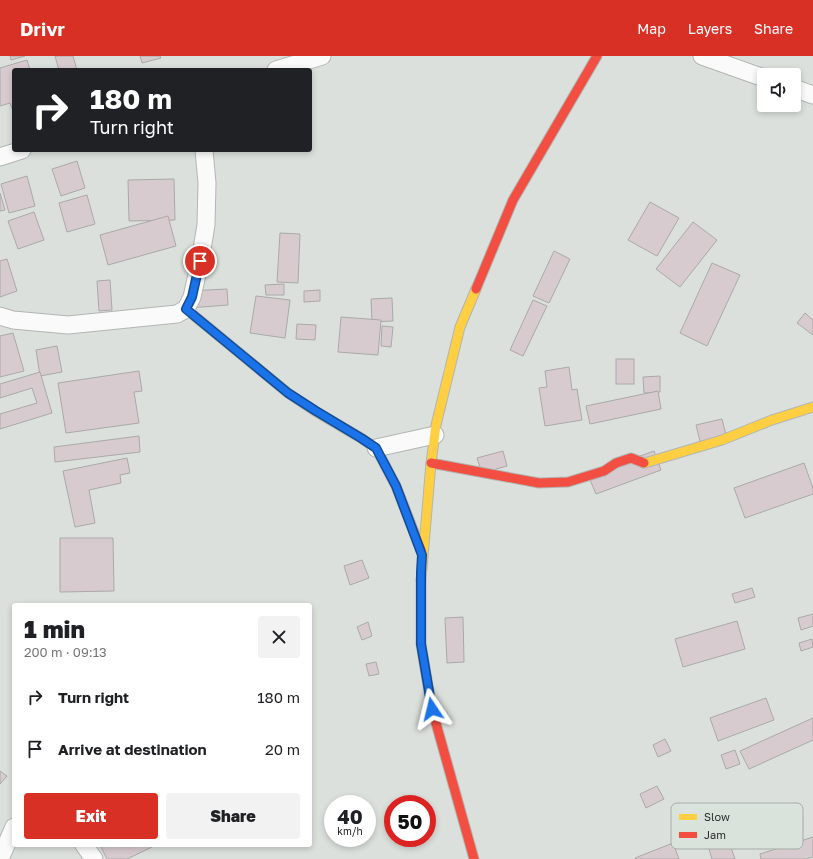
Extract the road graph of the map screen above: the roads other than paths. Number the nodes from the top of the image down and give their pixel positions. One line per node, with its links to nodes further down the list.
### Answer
1 (322, 56): 4 (street)
2 (597, 56): 14 (main road)
3 (702, 56): 5 (street)
4 (283, 68)
5 (757, 76)
6 (801, 91): 7 (street)
7 (813, 95)
8 (16, 152): 10 (street)
9 (204, 152): 11 (street)
10 (0, 157)
11 (186, 309): 12 (street); 15 (main road)
12 (0, 316)
13 (813, 407): 16 (main road)
14 (435, 435): 15 (street); 16 (main road)
15 (376, 448): 17 (main road)
16 (431, 463): 17 (main road)
17 (422, 555): 22 (main road)
18 (12, 832): 20 (street)
19 (85, 847): 21 (street)
20 (0, 859)
21 (94, 859)
22 (474, 859)

